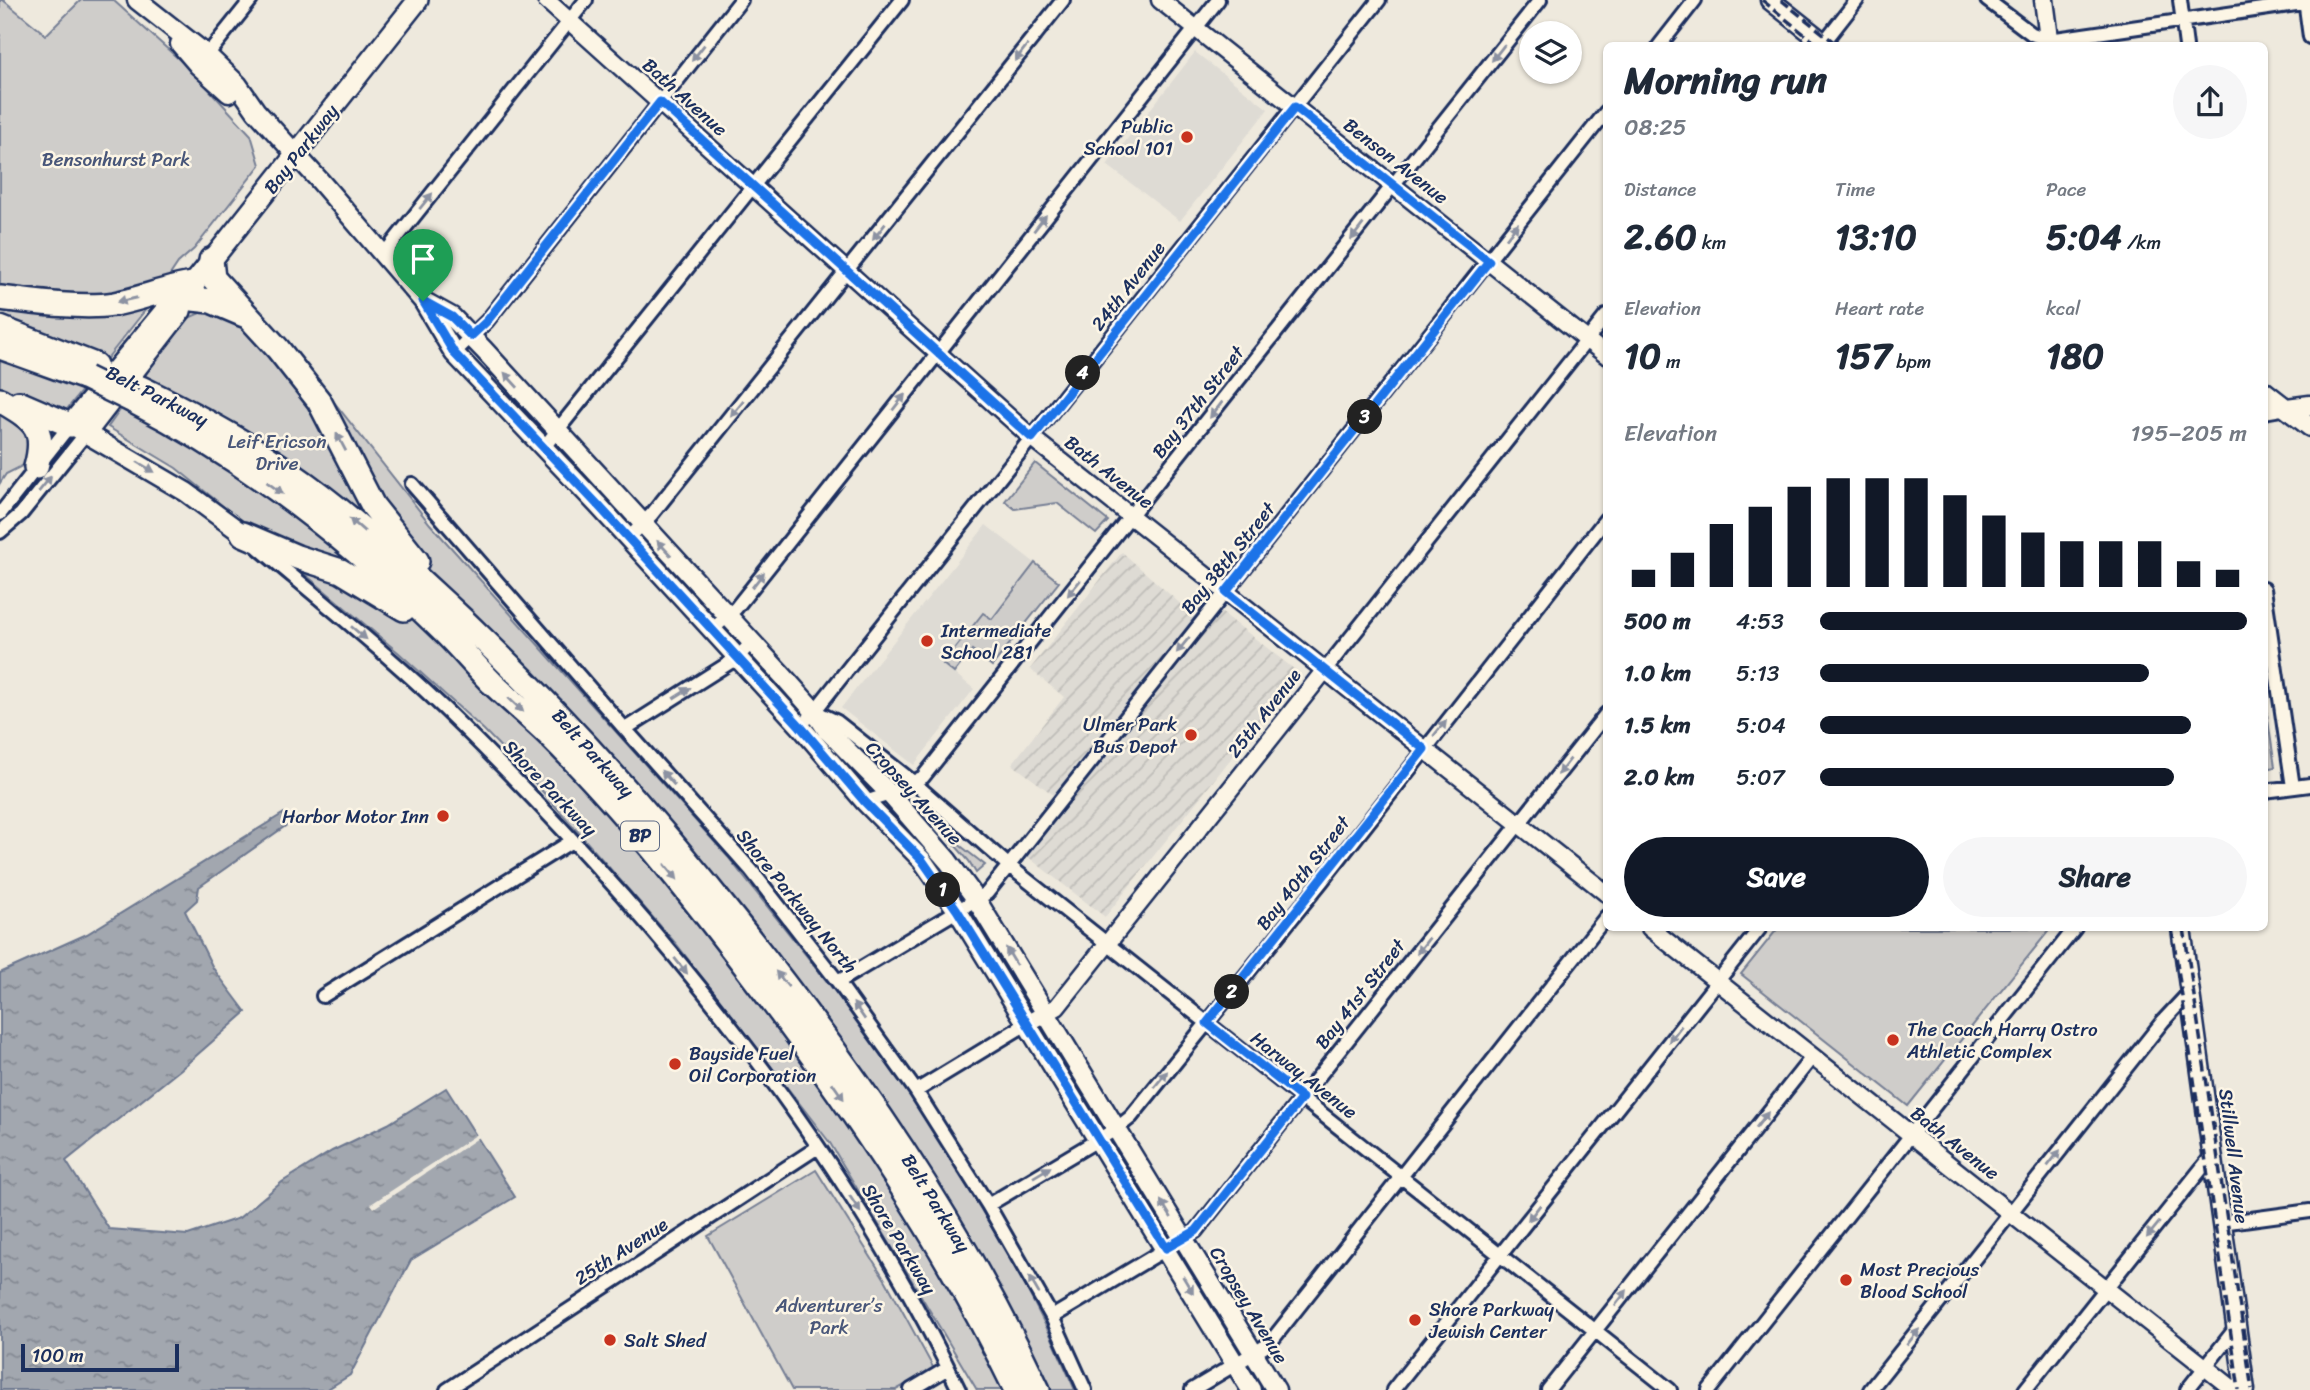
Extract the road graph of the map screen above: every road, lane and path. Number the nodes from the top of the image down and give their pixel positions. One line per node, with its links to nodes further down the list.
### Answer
1 (137, 0): 31 (main road, Cropsey Avenue)
2 (251, 0): 31 (street)
3 (418, 0): 35 (main road, Bay Parkway)
4 (546, 0): 20 (street, Bath Avenue)
5 (586, 0): 20 (street)
6 (741, 0): 32 (street, one-way to 32)
7 (902, 0): 37 (street)
8 (1063, 0): 41 (street, one-way to 41)
9 (1160, 0): 22 (street, Benson Avenue)
10 (1218, 0): 22 (street)
11 (1379, 0): 33 (street, 24th Avenue)
12 (1540, 0): 36 (street, Bay 37th Street, one-way to 36)
13 (1695, 0): 24 (street)
14 (1770, 0): 25 (main road)
15 (1857, 0): 26 (street)
16 (1987, 0): 27 (street)
17 (2044, 0): 28 (main road)
18 (2179, 0): 21 (street)
19 (2307, 2): 21 (street); 23 (street)
20 (569, 21): 32 (street, Bath Avenue); 38 (street, one-way to 20)
21 (2182, 21): 29 (street); 30 (street)
22 (1196, 29): 33 (street, Benson Avenue); 53 (street, one-way to 22)
23 (2310, 37)
24 (1663, 42)
25 (1822, 42)
26 (1826, 42)
27 (2048, 42)
28 (2050, 42)
29 (2056, 42)
30 (2185, 42)
31 (203, 60): 35 (main road, Cropsey Avenue)
32 (660, 102): 37 (street, Bath Avenue); 48 (street)
33 (1295, 107): 36 (street, Benson Avenue); 64 (street, 24th Avenue)
34 (1603, 117): 40 (street, Bay 38th Street, one-way to 34)
35 (297, 155): 38 (main road, Cropsey Avenue); 39 (main road, Bay Parkway)
36 (1393, 186): 40 (street, Benson Avenue); 69 (street, Bay 37th Street, one-way to 69)
37 (754, 188): 41 (street, Bath Avenue); 63 (street)
38 (384, 254): 44 (main road, Cropsey Avenue)
39 (211, 260): 42 (main road, Bay Parkway); 45 (highway)
40 (1489, 261): 49 (street, Benson Avenue); 75 (street, Bay 38th Street)
41 (847, 272): 53 (street, Bath Avenue); 71 (street, one-way to 71)
42 (189, 290): 43 (highway, one-way to 43); 45 (highway); 62 (main road, Bay Parkway)
43 (0, 298)
44 (423, 301): 48 (main road, Cropsey Avenue); 51 (main road, Cropsey Avenue)
45 (251, 318): 81 (highway, one-way to 45)
46 (1603, 320): 49 (street, 25th Avenue)
47 (0, 328): 54 (highway, Belt Parkway / BP)
48 (471, 336): 51 (street); 63 (main road, Cropsey Avenue, one-way to 48)
49 (1587, 340): 52 (street, Benson Avenue); 82 (street, 25th Avenue)
50 (0, 347): 54 (highway, Belt Parkway / BP)
51 (454, 353): 65 (main road, Cropsey Avenue)
52 (1603, 353)
53 (937, 354): 64 (street, Bath Avenue); 76 (street, one-way to 53)
54 (91, 372): 56 (highway, Belt Parkway / BP, bridge)
55 (2268, 394): 59 (main road)
56 (137, 395): 81 (highway, Belt Parkway / BP, one-way to 56); 83 (highway, Belt Parkway / BP, one-way to 83)
57 (0, 398): 62 (highway); 66 (highway)
58 (2310, 405): 59 (main road)
59 (2287, 408): 60 (street); 61 (main road)
60 (2268, 411)
61 (2310, 427)
62 (78, 428): 66 (street, Bay Parkway); 72 (street, Bay Parkway, one-way to 62); 73 (main road, Shore Parkway, one-way to 73)
63 (558, 431): 65 (street); 71 (main road, Cropsey Avenue)
64 (1032, 438): 69 (street, Bath Avenue); 84 (street, 24th Avenue)
65 (544, 447): 74 (main road, Cropsey Avenue)
66 (36, 467): 68 (street, Bay Parkway)
67 (412, 484): 87 (street, Shore Parkway North)
68 (0, 513)
69 (1131, 516): 75 (street, Bath Avenue); 89 (street, Bay 37th Street, one-way to 89)
70 (1603, 523): 88 (street, Bay 40th Street, one-way to 70)
71 (643, 526): 74 (street); 76 (main road, Cropsey Avenue, one-way to 71)
72 (0, 532)
73 (243, 534): 83 (highway); 96 (street, Shore Parkway, one-way to 96)
74 (629, 538): 78 (main road, Cropsey Avenue)
75 (1226, 592): 82 (street, Bath Avenue); 97 (street, Bay 38th Street, one-way to 97)
76 (728, 615): 78 (street); 79 (main road, Cropsey Avenue)
77 (2268, 616): 91 (street)
78 (712, 630): 80 (main road, Cropsey Avenue)
79 (752, 642): 80 (street); 84 (main road, Cropsey Avenue)
80 (737, 658): 86 (main road, Cropsey Avenue); 87 (street, one-way to 80)
81 (516, 669): 142 (highway, Belt Parkway / BP, one-way to 81)
82 (1325, 670): 88 (street, Bath Avenue); 106 (street, 25th Avenue)
83 (490, 681): 141 (highway, Belt Parkway / BP, one-way to 141)
84 (815, 712): 86 (street, 24th Avenue); 89 (street, Harway Avenue); 93 (main road, Cropsey Avenue)
85 (1603, 718): 95 (street, Bay 41st Street, one-way to 95)
86 (800, 726): 94 (main road, Cropsey Avenue)
87 (625, 729): 108 (street, Shore Parkway North, one-way to 87)
88 (1424, 749): 95 (street, Bath Avenue); 113 (street, Bay 40th Street)
89 (913, 782): 93 (street, Bay 37th Street); 97 (street, Harway Avenue)
90 (2310, 785): 91 (street)
91 (2293, 787): 92 (street)
92 (2268, 791)
93 (890, 794): 94 (street, Bay 37th Street); 99 (main road, Cropsey Avenue)
94 (865, 802): 100 (main road, Cropsey Avenue)
95 (1519, 824): 98 (street, Bath Avenue); 116 (street, Bay 41st Street, one-way to 116)
96 (572, 841): 110 (street); 120 (street, Shore Parkway, one-way to 120)
97 (1008, 865): 99 (street, Bay 38th Street); 106 (street, Harway Avenue)
98 (1603, 891)
99 (976, 899): 100 (street, Bay 38th Street); 111 (main road, Cropsey Avenue, one-way to 99)
100 (957, 910): 108 (street, Bay 38th Street); 112 (main road, Cropsey Avenue)
101 (1603, 921): 122 (street)
102 (1654, 931): 107 (street, Bath Avenue)
103 (1758, 931): 107 (street)
104 (2074, 931): 118 (street)
105 (2181, 931): 109 (main road, Stillwell Avenue)
106 (1108, 944): 111 (street, 25th Avenue); 113 (street, Harway Avenue)
107 (1717, 981): 114 (street, Bath Avenue); 129 (street, one-way to 129)
108 (838, 982): 115 (street, Shore Parkway North, one-way to 108)
109 (2191, 991): 121 (main road, Stillwell Avenue); 125 (street, one-way to 109)
110 (323, 996)
111 (1046, 1013): 112 (street, 25th Avenue); 117 (main road, Cropsey Avenue)
112 (1028, 1023): 115 (street, 25th Avenue); 119 (main road, Cropsey Avenue)
113 (1207, 1023): 116 (street, Harway Avenue); 117 (street, Bay 40th Street, one-way to 113)
114 (1812, 1056): 118 (street, Bath Avenue); 133 (street, one-way to 114)
115 (916, 1091): 123 (street, Shore Parkway North)
116 (1302, 1098): 122 (street, Harway Avenue); 127 (street, Bay 41st Street)
117 (1116, 1129): 119 (street, Bay 40th Street); 127 (main road, Cropsey Avenue, one-way to 117)
118 (1911, 1135): 125 (street, Bath Avenue); 150 (street)
119 (1097, 1139): 123 (street, Bay 40th Street, one-way to 119); 128 (main road, Cropsey Avenue)
120 (818, 1147): 137 (street, Shore Parkway, one-way to 137); 138 (street, 25th Avenue)
121 (2214, 1153): 126 (main road, Stillwell Avenue); 130 (street, one-way to 130)
122 (1401, 1177): 129 (street, Harway Avenue); 134 (street)
123 (988, 1205): 131 (street, Shore Parkway North, one-way to 123)
124 (2310, 1211): 126 (street)
125 (2010, 1213): 130 (street, Bath Avenue); 151 (street, one-way to 125)
126 (2221, 1223): 132 (main road, Stillwell Avenue)
127 (1184, 1238): 128 (street, Bay 41st Street); 134 (main road, Cropsey Avenue)
128 (1166, 1248): 131 (street, Bay 41st Street); 135 (main road, Cropsey Avenue, one-way to 135)
129 (1500, 1255): 133 (street, Harway Avenue); 147 (street)
130 (2106, 1289): 136 (street, Bath Avenue); 152 (street)
131 (1052, 1317): 143 (street, Shore Parkway North)
132 (2236, 1328): 136 (street); 155 (main road, Stillwell Avenue)
133 (1595, 1331): 148 (street); 149 (street, Harway Avenue)
134 (1254, 1353): 135 (street); 146 (main road, Cropsey Avenue)
135 (1236, 1364): 144 (street); 145 (main road, Cropsey Avenue)
136 (2205, 1367): 153 (street); 154 (street, Bath Avenue)
137 (948, 1368): 139 (street); 140 (street, Shore Parkway)
138 (447, 1390)
139 (911, 1390)
140 (959, 1390)
141 (1016, 1390)
142 (1038, 1390)
143 (1086, 1390)
144 (1192, 1390)
145 (1251, 1390)
146 (1276, 1390)
147 (1393, 1390)
148 (1548, 1390)
149 (1670, 1390)
150 (1709, 1390)
151 (1870, 1390)
152 (2025, 1390)
153 (2187, 1390)
154 (2234, 1390)
155 (2245, 1390)

